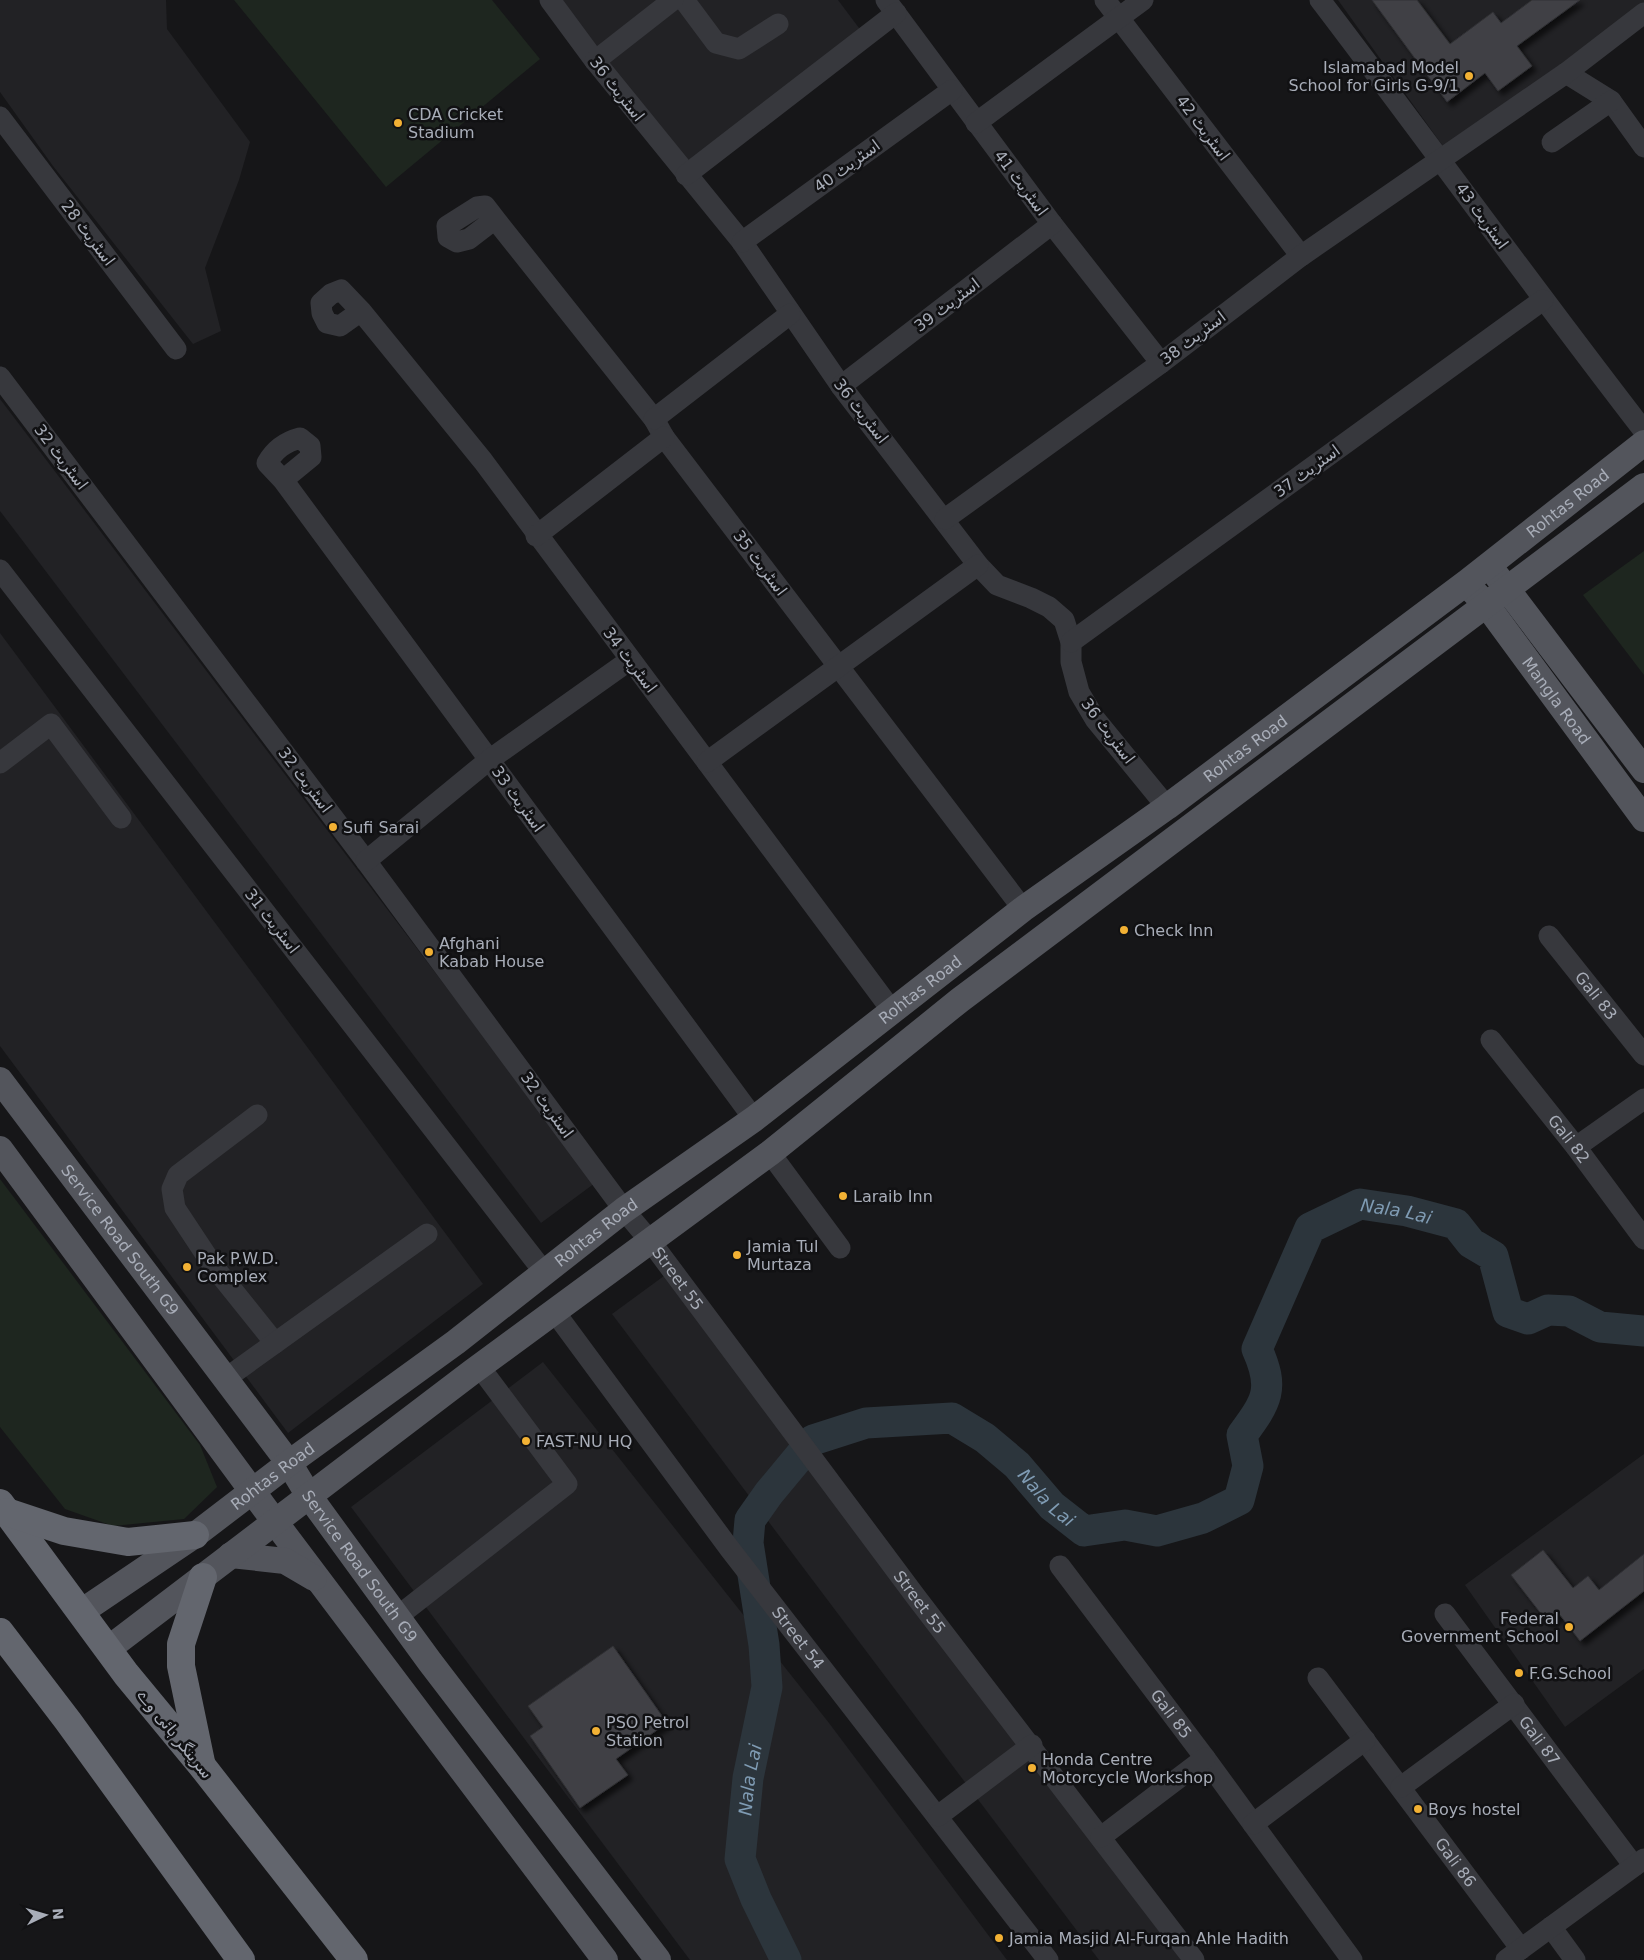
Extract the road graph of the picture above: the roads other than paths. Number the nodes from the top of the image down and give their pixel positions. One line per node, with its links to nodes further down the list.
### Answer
1 (550, 0): 11 (street, اسٹریٹ 36)
2 (673, 0): 11 (street)
3 (684, 0): 10 (street)
4 (1105, 0): 9 (street, اسٹریٹ 42)
5 (1143, 0): 9 (street)
6 (1320, 0): 19 (street, اسٹریٹ 43)
7 (891, 7): 13 (street, اسٹریٹ 41); 20 (street)
8 (1644, 13): 12 (street, اسٹریٹ 38)
9 (1118, 17): 16 (street); 24 (street, اسٹریٹ 42)
10 (778, 24)
11 (596, 61): 20 (street, اسٹریٹ 36)
12 (1566, 73): 14 (street); 19 (street, اسٹریٹ 38)
13 (952, 90): 16 (street, اسٹریٹ 41); 23 (street, اسٹریٹ 40)
14 (1611, 101): 17 (street); 18 (street)
15 (0, 118): 28 (street, اسٹریٹ 28)
16 (976, 123): 22 (street, اسٹریٹ 41)
17 (1552, 142)
18 (1644, 147)
19 (1440, 158): 24 (street, اسٹریٹ 38); 25 (street, اسٹریٹ 43)
20 (686, 175): 23 (street, اسٹریٹ 36)
21 (495, 219): 32 (street, اسٹریٹ 35)
22 (1052, 224): 29 (street, اسٹریٹ 41); 31 (street, اسٹریٹ 39)
23 (742, 242): 27 (street, اسٹریٹ 36)
24 (1301, 256): 29 (street, اسٹریٹ 38)
25 (1543, 300): 33 (street, اسٹریٹ 43); 45 (street, اسٹریٹ 37)
26 (361, 311): 38 (street, اسٹریٹ 34)
27 (790, 314): 31 (street, اسٹریٹ 36); 32 (street)
28 (176, 349)
29 (1161, 363): 37 (street, اسٹریٹ 38)
30 (0, 377): 55 (street, اسٹریٹ 32)
31 (841, 386): 37 (street, اسٹریٹ 36)
32 (659, 428): 38 (street); 47 (street, اسٹریٹ 35)
33 (1644, 431)
34 (1644, 443): 40 (main road, Rohtas Road)
35 (283, 480): 48 (street, اسٹریٹ 33)
36 (1644, 486): 43 (main road, Rohtas Road)
37 (945, 519): 39 (street, اسٹریٹ 36)
38 (536, 536): 46 (street, اسٹریٹ 34)
39 (978, 564): 45 (street, اسٹریٹ 36); 47 (street)
40 (1489, 566): 42 (main road, Rohtas Road); 43 (main road, Mangla Road)
41 (0, 570): 73 (street, اسٹریٹ 31)
42 (1466, 583): 44 (main road, Mangla Road); 52 (main road, Rohtas Road)
43 (1507, 589): 44 (main road, Rohtas Road); 51 (main road, Mangla Road)
44 (1486, 604): 54 (main road, Mangla Road); 67 (main road, Rohtas Road)
45 (1071, 642): 52 (street, اسٹریٹ 36)
46 (630, 660): 48 (street); 49 (street, اسٹریٹ 34)
47 (837, 666): 49 (street); 56 (street, اسٹریٹ 35)
48 (489, 760): 55 (street); 64 (street, اسٹریٹ 33)
49 (707, 762): 58 (street, اسٹریٹ 34)
50 (0, 763): 53 (street)
51 (1644, 770)
52 (1167, 807): 56 (main road, Rohtas Road)
53 (121, 818)
54 (1644, 819)
55 (366, 860): 68 (street, اسٹریٹ 32)
56 (1023, 909): 58 (main road, Rohtas Road)
57 (1550, 936): 60 (street, Gali 83)
58 (893, 1012): 64 (main road, Rohtas Road)
59 (1491, 1040): 65 (street, Gali 82)
60 (1644, 1055)
61 (0, 1080): 78 (main road, Service Road South G9)
62 (1644, 1099): 65 (street)
63 (257, 1115): 76 (street)
64 (754, 1118): 68 (main road, Rohtas Road)
65 (1576, 1146): 70 (street, Gali 82)
66 (0, 1149): 80 (main road)
67 (770, 1153): 71 (main road, Rohtas Road); 72 (street)
68 (624, 1210): 71 (street, اسٹریٹ 32); 73 (main road, Rohtas Road)
69 (427, 1234): 76 (street)
70 (1644, 1239)
71 (651, 1242): 74 (main road, Rohtas Road); 97 (street, Street 55)
72 (840, 1248)
73 (544, 1272): 75 (main road, Rohtas Road)
74 (554, 1311): 77 (main road, Rohtas Road); 101 (street, Street 54)
75 (456, 1342): 77 (main road); 79 (main road, Rohtas Road)
76 (275, 1343): 78 (street)
77 (475, 1369): 81 (main road, Rohtas Road); 91 (street)
78 (225, 1379): 79 (main road, Service Road South G9)
79 (289, 1464): 80 (main road, Rohtas Road); 81 (main road, Service Road South G9)
80 (253, 1491): 83 (main road); 84 (main road, Rohtas Road)
81 (309, 1496): 83 (main road, Rohtas Road); 91 (main road, Service Road South G9)
82 (3, 1508): 84 (highway); 89 (highway, سرینگر ہائی وے)
83 (275, 1522): 85 (main road, Rohtas Road); 88 (main road)
84 (195, 1536): 89 (main road, Rohtas Road)
85 (231, 1555): 87 (main road, Rohtas Road); 88 (main road)
86 (1060, 1566): 98 (street, Gali 85)
87 (203, 1577): 93 (main road, Rohtas Road); 99 (highway)
88 (328, 1589): 106 (main road)
89 (81, 1612): 93 (highway, سرینگر ہائی وے)
90 (1445, 1614): 95 (street, Gali 87)
91 (397, 1617): 105 (main road, Service Road South G9)
92 (0, 1632): 109 (highway)
93 (108, 1649): 99 (highway, سرینگر ہائی وے)
94 (1318, 1678): 96 (street, Gali 86)
95 (1514, 1704): 100 (street); 104 (street, Gali 87)
96 (1365, 1740): 100 (street, Gali 86); 102 (street)
97 (1032, 1745): 101 (street); 103 (street, Street 55)
98 (1205, 1758): 102 (street, Gali 85); 103 (street)
99 (202, 1766): 110 (highway, سرینگر ہائی وے)
100 (1401, 1787): 108 (street, Gali 86)
101 (938, 1816): 113 (street, Street 54)
102 (1253, 1824): 115 (street, Gali 85)
103 (1101, 1837): 114 (street, Street 55)
104 (1639, 1862): 107 (street)
105 (616, 1905): 106 (main road); 112 (main road, Service Road South G9)
106 (577, 1925): 111 (main road)
107 (1550, 1927): 108 (street); 116 (street)
108 (1514, 1954)
109 (241, 1960)
110 (354, 1960)
111 (605, 1960)
112 (658, 1960)
113 (1048, 1960)
114 (1194, 1960)
115 (1352, 1960)
116 (1576, 1960)

